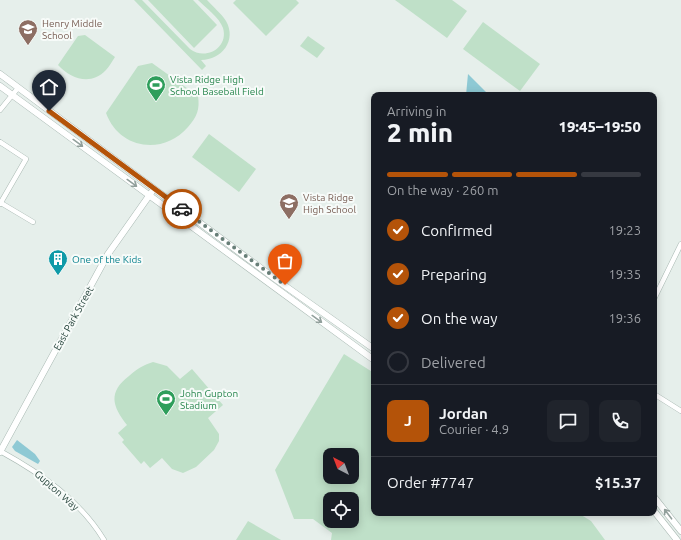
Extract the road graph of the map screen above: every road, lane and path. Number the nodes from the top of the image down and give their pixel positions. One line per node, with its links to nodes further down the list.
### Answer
1 (0, 74): 3 (street)
2 (0, 86): 4 (street)
3 (18, 88): 4 (street); 7 (street)
4 (12, 95): 5 (street); 8 (street, one-way to 8)
5 (0, 110)
6 (0, 142): 9 (street)
7 (155, 189): 8 (street, East Park Street); 14 (street)
8 (150, 196): 15 (street, one-way to 15); 18 (street, East Park Street)
9 (0, 203): 10 (street)
10 (33, 222)
11 (681, 244): 12 (street)
12 (679, 252): 13 (street)
13 (657, 293)
14 (371, 347)
15 (371, 358)
16 (657, 396): 17 (street)
17 (681, 411)
18 (0, 451): 22 (street, Gupton Way)
19 (657, 501): 21 (street, one-way to 19)
20 (657, 515): 23 (street)
21 (681, 532)
22 (104, 540)
23 (677, 540)

